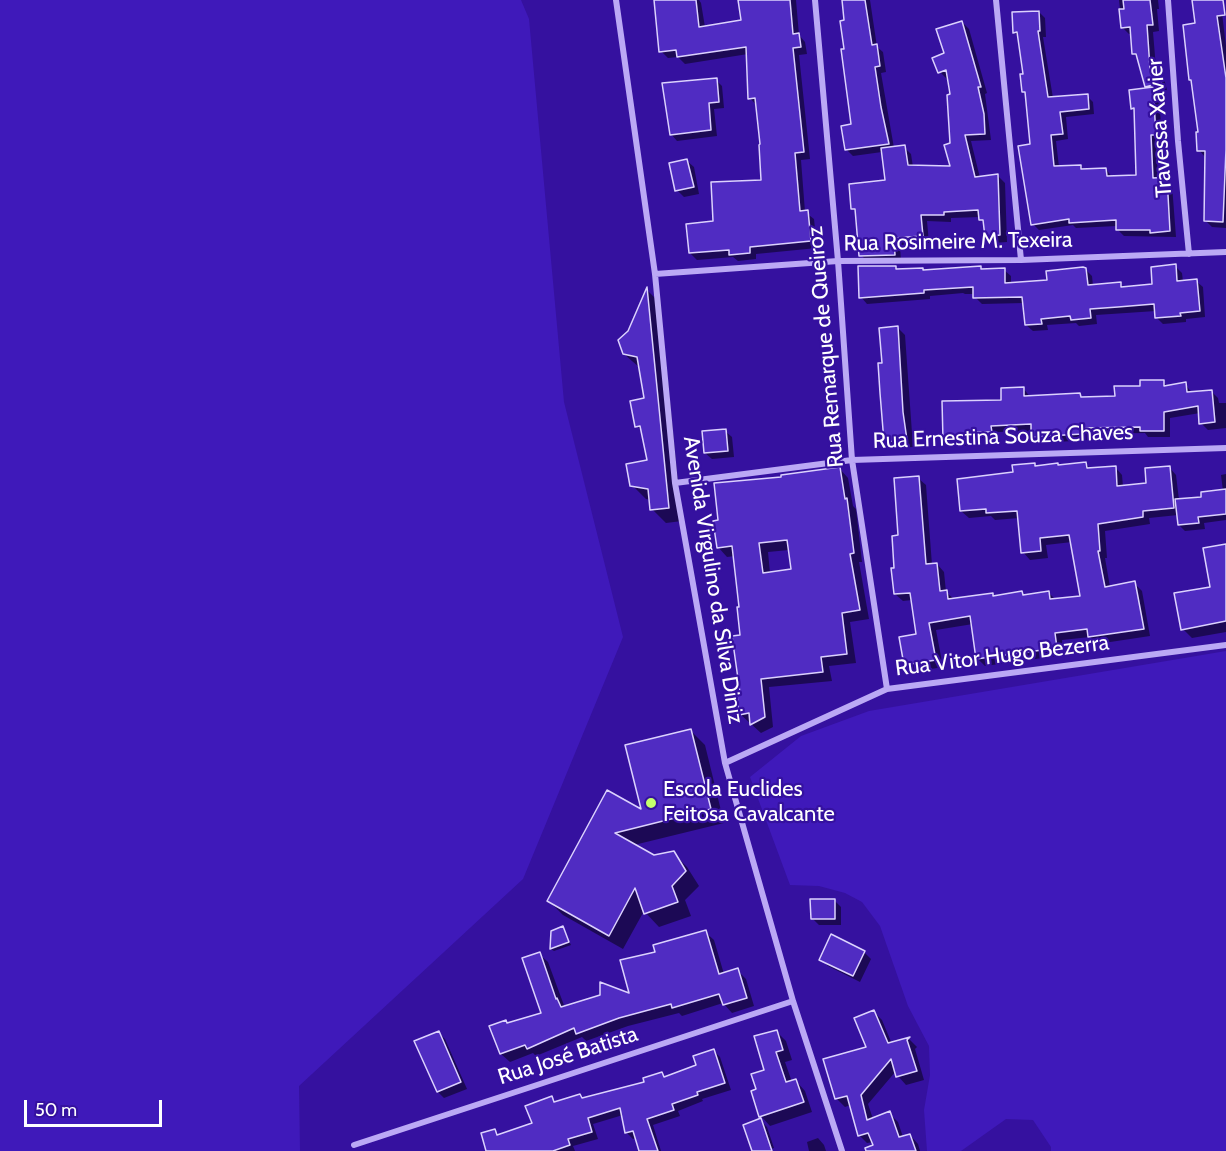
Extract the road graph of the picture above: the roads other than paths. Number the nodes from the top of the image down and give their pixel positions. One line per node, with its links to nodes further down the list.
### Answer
1 (616, 0): 9 (street, Avenida Virgulino da Silva Diniz)
2 (815, 0): 8 (street, Rua Remarque de Queiroz)
3 (996, 0): 7 (street)
4 (1168, 0): 6 (street, Travessa Xavier)
5 (1226, 252): 6 (street, Rua Rosimeire M. Texeira)
6 (1189, 254): 7 (street, Rua Rosimeire M. Texeira)
7 (1021, 260): 8 (street, Rua Rosimeire M. Texeira)
8 (838, 261): 9 (street, Rua Rosimeire M. Texeira); 11 (street, Rua Remarque de Queiroz)
9 (655, 274): 12 (street, Avenida Virgulino da Silva Diniz)
10 (1226, 448): 11 (street, Rua Ernestina Souza Chaves)
11 (852, 460): 12 (street, Rua Ernestina Souza Chaves); 14 (street, Rua Remarque de Queiroz)
12 (675, 483): 15 (street, Avenida Virgulino da Silva Diniz)
13 (1226, 645): 14 (street, Rua Vitor Hugo Bezerra)
14 (887, 689): 15 (street, Rua Vitor Hugo Bezerra)
15 (725, 763): 16 (street, Avenida Virgulino da Silva Diniz)
16 (793, 1001): 17 (street, Rua José Batista); 18 (street, Avenida Virgulino da Silva Diniz)
17 (354, 1145)
18 (842, 1151)

